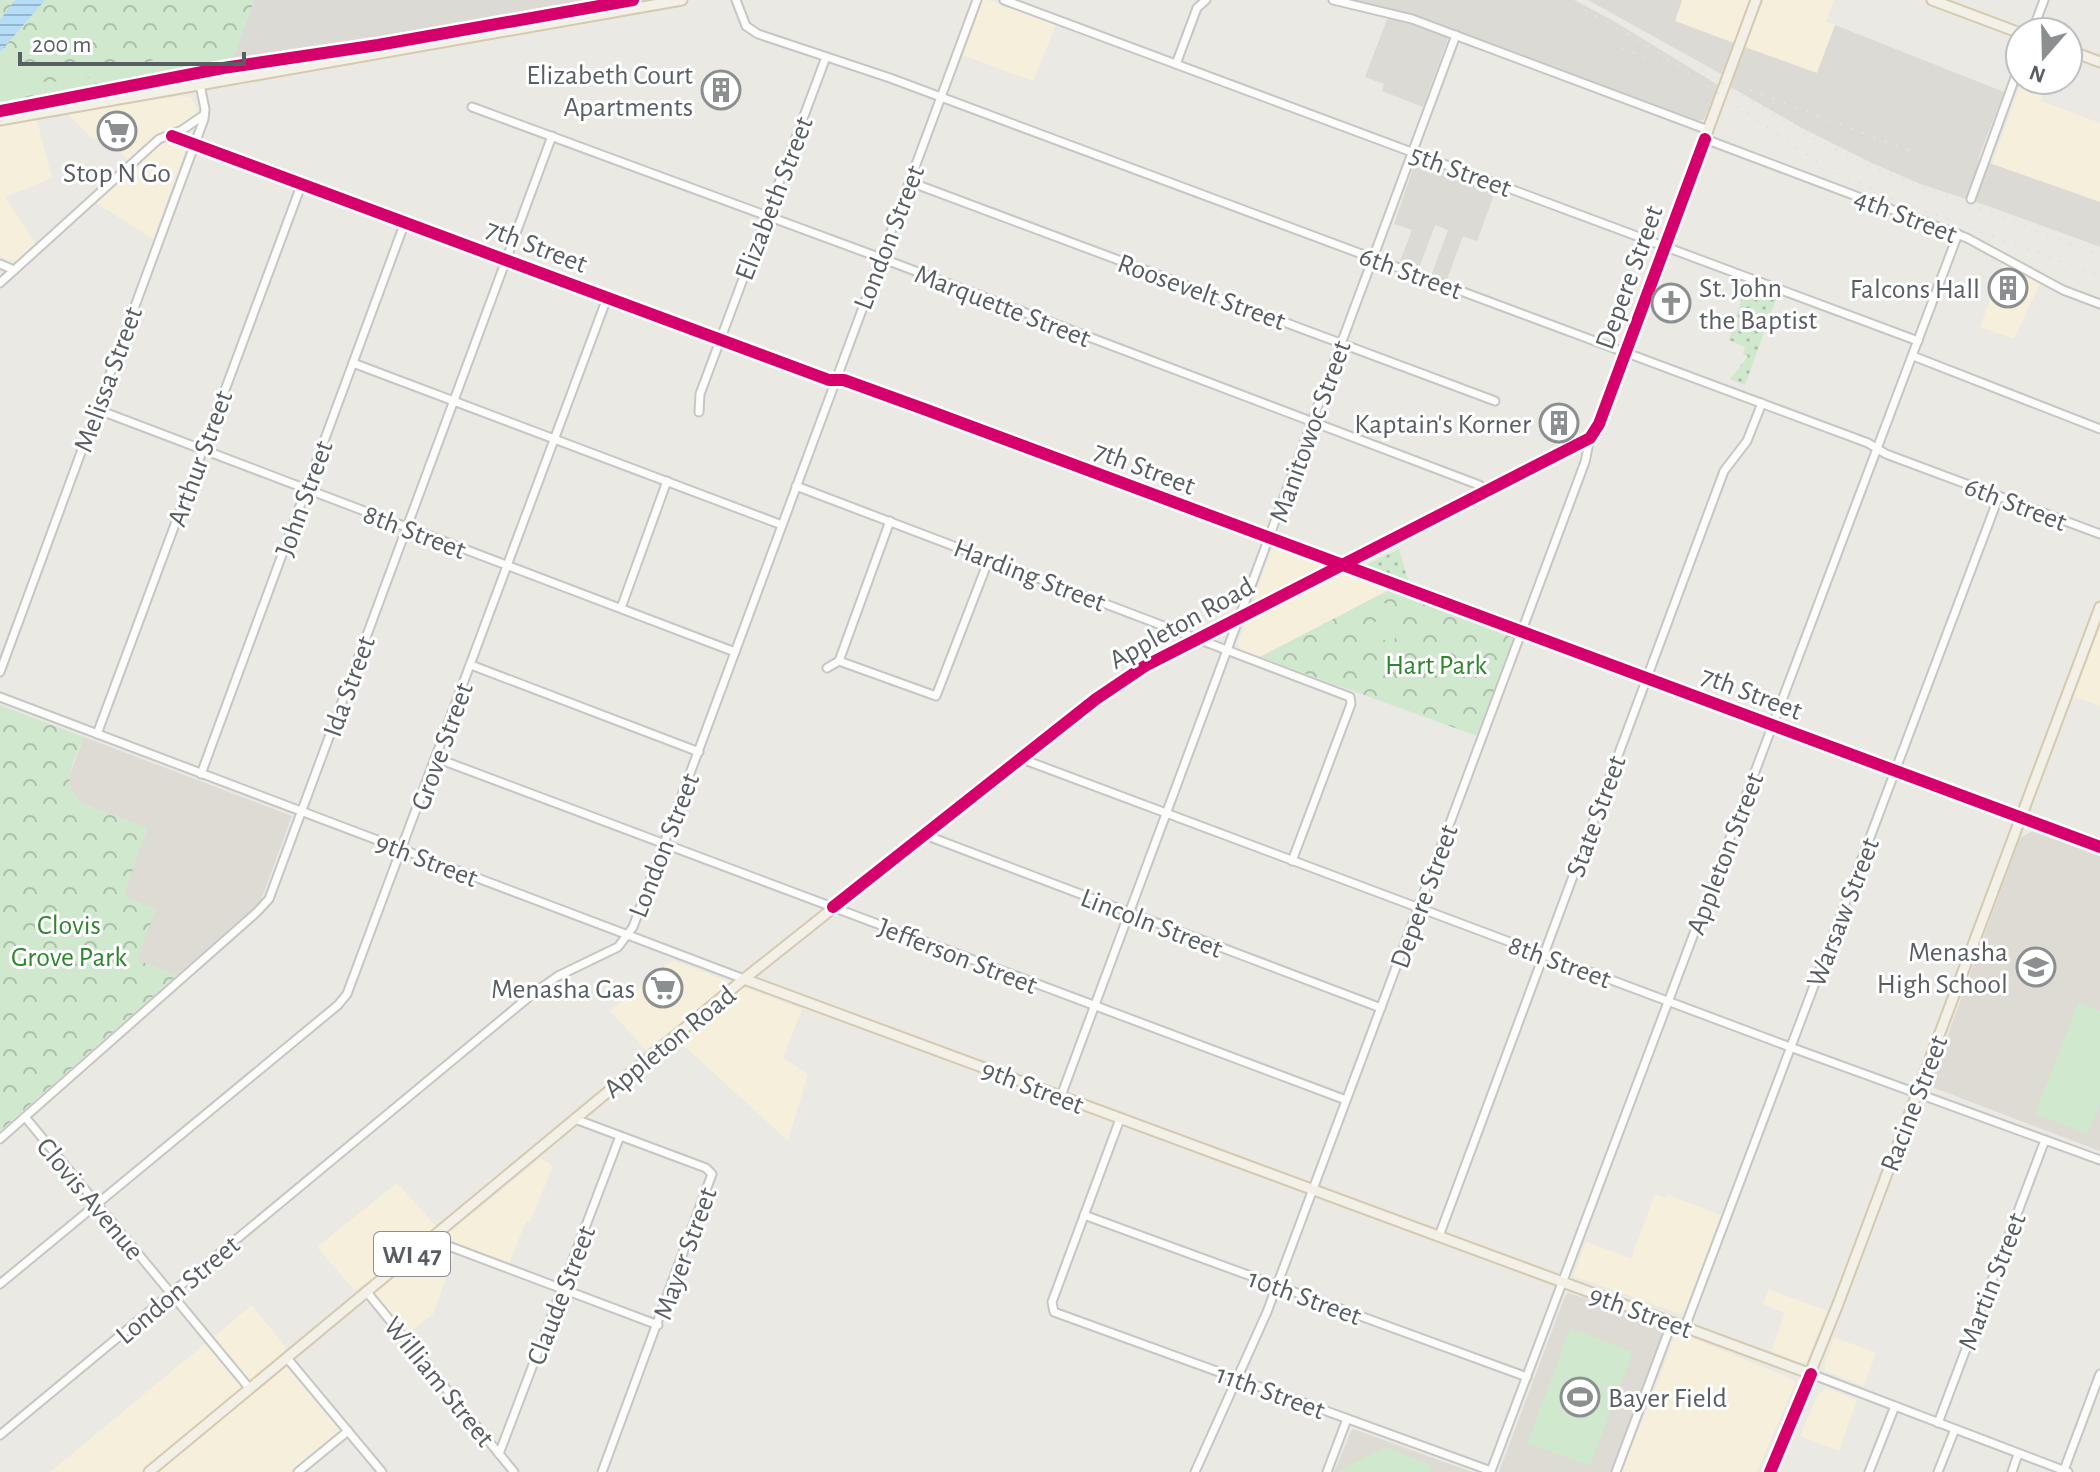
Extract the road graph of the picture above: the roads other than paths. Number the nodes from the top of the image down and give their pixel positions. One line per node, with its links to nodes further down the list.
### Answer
1 (682, 0): 9 (main road)
2 (736, 0): 12 (street, 6th Street)
3 (977, 0): 16 (street, London Street)
4 (1004, 0): 13 (street, 5th Street)
5 (1206, 0): 13 (street)
6 (1333, 0): 11 (street, 4th Street)
7 (1756, 0): 20 (main road, Depere Street)
8 (1932, 0): 10 (main road)
9 (649, 3): 14 (main road)
10 (2004, 27)
11 (1456, 35): 20 (street, 4th Street); 24 (street, Manitowoc Street)
12 (826, 57): 16 (street, 6th Street); 28 (street, Elizabeth Street)
13 (1176, 64): 24 (street, 5th Street)
14 (200, 85): 18 (street, Melissa Street); 19 (main road)
15 (2008, 96): 27 (street)
16 (941, 97): 25 (street, London Street); 33 (street, 6th Street)
17 (472, 107): 22 (street, Marquette Street)
18 (205, 114): 21 (street); 23 (street, Melissa Street)
19 (0, 120)
20 (1707, 134): 30 (street, 4th Street); 31 (main road, Depere Street)
21 (172, 136): 23 (street, 7th Street); 36 (street)
22 (552, 136): 28 (street, Marquette Street); 34 (street, Ida Street)
23 (195, 143): 26 (street, 7th Street); 50 (street, Melissa Street)
24 (1412, 152): 31 (street, 5th Street); 33 (street, Manitowoc Street)
25 (910, 182): 32 (street, London Street); 42 (street, Roosevelt Street)
26 (302, 183): 29 (street, 7th Street); 57 (street, Arthur Street)
27 (1971, 199)
28 (767, 216): 32 (street, Marquette Street); 40 (street, Elizabeth Street)
29 (405, 222): 34 (street, 7th Street); 45 (street, John Street)
30 (1958, 234): 39 (street, 4th Street); 41 (street, Appleton Street)
31 (1665, 246): 41 (street, 5th Street); 43 (main road, Depere Street)
32 (881, 258): 46 (street, London Street); 52 (street, Marquette Street)
33 (1373, 258): 42 (street, Manitowoc Street); 43 (street, 6th Street)
34 (506, 260): 38 (street, 7th Street); 47 (street, Ida Street)
35 (0, 264): 36 (street)
36 (14, 270): 37 (street)
37 (0, 283)
38 (607, 298): 40 (street, 7th Street); 55 (street, Grove Street)
39 (2100, 304)
40 (720, 339): 46 (street, 7th Street); 51 (street, Elizabeth Street)
41 (1918, 341): 44 (street, Appleton Street)
42 (1342, 343): 48 (street, Roosevelt Street); 52 (street, Manitowoc Street)
43 (1626, 352): 49 (street, 6th Street); 54 (main road, Depere Street)
44 (1913, 356): 53 (street); 56 (street, Appleton Street)
45 (353, 363): 47 (street); 60 (street, John Street)
46 (836, 380): 59 (street, London Street); 67 (street, 7th Street)
47 (454, 401): 55 (street); 65 (street, Ida Street)
48 (1495, 401)
49 (1762, 403): 56 (street, 6th Street); 82 (street, State Street)
50 (96, 409): 57 (street, 8th Street); 81 (street, Melissa Street)
51 (699, 412)
52 (1313, 421): 61 (street, Marquette Street); 67 (street, Manitowoc Street)
53 (2100, 429)
54 (1590, 438): 61 (main road, Appleton Road / WI 47); 74 (street, Depere Street)
55 (553, 439): 58 (street); 70 (street, Grove Street)
56 (1877, 448): 62 (street, 6th Street); 84 (street, Appleton Street)
57 (203, 450): 60 (street, 8th Street); 85 (street, Arthur Street)
58 (667, 481): 64 (street); 72 (street)
59 (796, 486): 63 (street, Harding Street); 64 (street, London Street)
60 (306, 489): 65 (street, 8th Street); 90 (street, John Street)
61 (1487, 491): 69 (main road, Appleton Road / WI 47)
62 (1999, 496): 66 (street, 6th Street); 89 (street, Warsaw Street)
63 (890, 521): 68 (street, Harding Street); 78 (street)
64 (782, 525): 77 (street, London Street)
65 (407, 528): 70 (street, 8th Street); 91 (street, Ida Street)
66 (2100, 534)
67 (1269, 540): 69 (street, 7th Street); 73 (street, Manitowoc Street)
68 (989, 559): 75 (street, Harding Street); 78 (street)
69 (1341, 565): 73 (main road, Appleton Road / WI 47); 74 (street, 7th Street)
70 (507, 566): 72 (street, 8th Street); 79 (street, Grove Street)
71 (2100, 607): 93 (main road, Racine Street)
72 (621, 608): 77 (street, 8th Street)
73 (1241, 615): 75 (main road, Appleton Road / WI 47); 76 (street, Manitowoc Street)
74 (1521, 633): 82 (street, 7th Street); 100 (street, Depere Street)
75 (1198, 638): 76 (street, Harding Street); 88 (main road, Appleton Road / WI 47)
76 (1228, 650): 92 (street, Manitowoc Street); 98 (street, Harding Street)
77 (735, 652): 86 (street, London Street)
78 (839, 661): 80 (street)
79 (471, 665): 86 (street); 87 (street, Grove Street)
80 (827, 668)
81 (0, 672)
82 (1646, 678): 84 (street, 7th Street); 103 (street, State Street)
83 (0, 697): 85 (street, 9th Street)
84 (1772, 725): 89 (street, 7th Street); 105 (street, Appleton Street)
85 (97, 734): 90 (street, 9th Street)
86 (699, 752): 95 (street, London Street)
87 (436, 758): 95 (street, Jefferson Street); 97 (street, Grove Street)
88 (1022, 759): 92 (street, 8th Street); 94 (main road, Appleton Road / WI 47)
89 (1895, 770): 93 (street, 7th Street); 108 (street, Warsaw Street)
90 (201, 774): 91 (street, 9th Street)
91 (301, 811): 97 (street, 9th Street); 112 (street, Ida Street)
92 (1166, 814): 98 (street, 8th Street); 101 (street, Manitowoc Street)
93 (2020, 817): 96 (street, 7th Street); 109 (main road, Racine Street)
94 (925, 835): 99 (main road, Appleton Road / WI 47); 101 (street, Lincoln Street)
95 (664, 845): 99 (street, Jefferson Street); 102 (street, London Street)
96 (2100, 847)
97 (402, 850): 102 (street, 9th Street); 120 (street, Grove Street)
98 (1292, 861): 100 (street, 8th Street)
99 (833, 907): 104 (main road, Appleton Road / WI 47); 106 (street, Jefferson Street)
100 (1418, 908): 103 (street, 8th Street); 107 (street, Depere Street)
101 (1130, 914): 106 (street, Manitowoc Street); 107 (street, Lincoln Street)
102 (627, 936): 104 (street, 9th Street); 129 (street, London Street)
103 (1544, 955): 105 (street, 8th Street); 122 (street, State Street)
104 (744, 979): 110 (main road, 9th Street); 113 (main road, Appleton Road / WI 47)
105 (1669, 1001): 108 (street, 8th Street); 124 (street, Appleton Street)
106 (1096, 1006): 110 (street, Manitowoc Street); 111 (street, Jefferson Street)
107 (1381, 1008): 111 (street, Depere Street)
108 (1790, 1047): 109 (street, 8th Street); 132 (street, Warsaw Street)
109 (1917, 1093): 117 (street, 8th Street); 134 (main road, Racine Street)
110 (1061, 1096): 114 (main road, 9th Street)
111 (1346, 1100): 119 (street, Depere Street)
112 (25, 1117): 116 (street, Ida Street); 120 (street, Clovis Avenue)
113 (575, 1119): 115 (street, Mayer Street); 123 (main road, Appleton Road / WI 47)
114 (1120, 1119): 119 (main road, 9th Street); 121 (street)
115 (620, 1136): 127 (street, Claude Street); 131 (street, Mayer Street)
116 (0, 1139)
117 (2045, 1140): 118 (street, 8th Street); 141 (street, Martin Street)
118 (2100, 1160)
119 (1313, 1191): 122 (main road, 9th Street); 126 (street, Depere Street)
120 (96, 1204): 125 (street, Grove Street); 129 (street, Clovis Avenue)
121 (1084, 1215): 126 (street, 10th Street); 137 (street, 11th Street)
122 (1439, 1236): 124 (main road, 9th Street)
123 (430, 1239): 127 (street); 128 (main road, Appleton Road / WI 47)
124 (1563, 1282): 130 (main road, 9th Street); 136 (street, Appleton Street)
125 (0, 1284)
126 (1277, 1286): 136 (street, 10th Street); 137 (street, Depere Street)
127 (561, 1290): 131 (street); 145 (street, Claude Street)
128 (366, 1291): 133 (main road, Appleton Road / WI 47); 145 (street, William Street)
129 (171, 1294): 138 (street, Clovis Avenue); 144 (street, London Street)
130 (1672, 1322): 132 (main road, 9th Street); 156 (street)
131 (658, 1325): 153 (street, Mayer Street)
132 (1685, 1327): 134 (main road, 9th Street)
133 (287, 1358): 138 (main road, Appleton Road / WI 47); 143 (street)
134 (1811, 1374): 139 (street, 9th Street); 157 (main road, Racine Street)
135 (2100, 1374): 148 (street)
136 (1527, 1377): 147 (street, Appleton Street)
137 (1236, 1379): 140 (street, 11th Street); 154 (street, Depere Street)
138 (250, 1389): 149 (main road, Appleton Road / WI 47)
139 (1895, 1406): 141 (street, 9th Street); 158 (street)
140 (1347, 1419): 147 (street, 11th Street); 155 (street)
141 (1938, 1423): 142 (street, 9th Street)
142 (1955, 1429): 146 (street, 9th Street); 159 (street)
143 (348, 1431): 150 (street); 151 (street)
144 (0, 1435)
145 (499, 1454): 152 (street, William Street)
146 (2018, 1454): 148 (street, 9th Street); 160 (street)
147 (1491, 1471)
148 (2066, 1471)
149 (149, 1472)
150 (298, 1472)
151 (382, 1472)
152 (514, 1472)
153 (602, 1472)
154 (1195, 1472)
155 (1327, 1472)
156 (1616, 1472)
157 (1770, 1472)
158 (1869, 1472)
159 (1938, 1472)
160 (2012, 1472)

